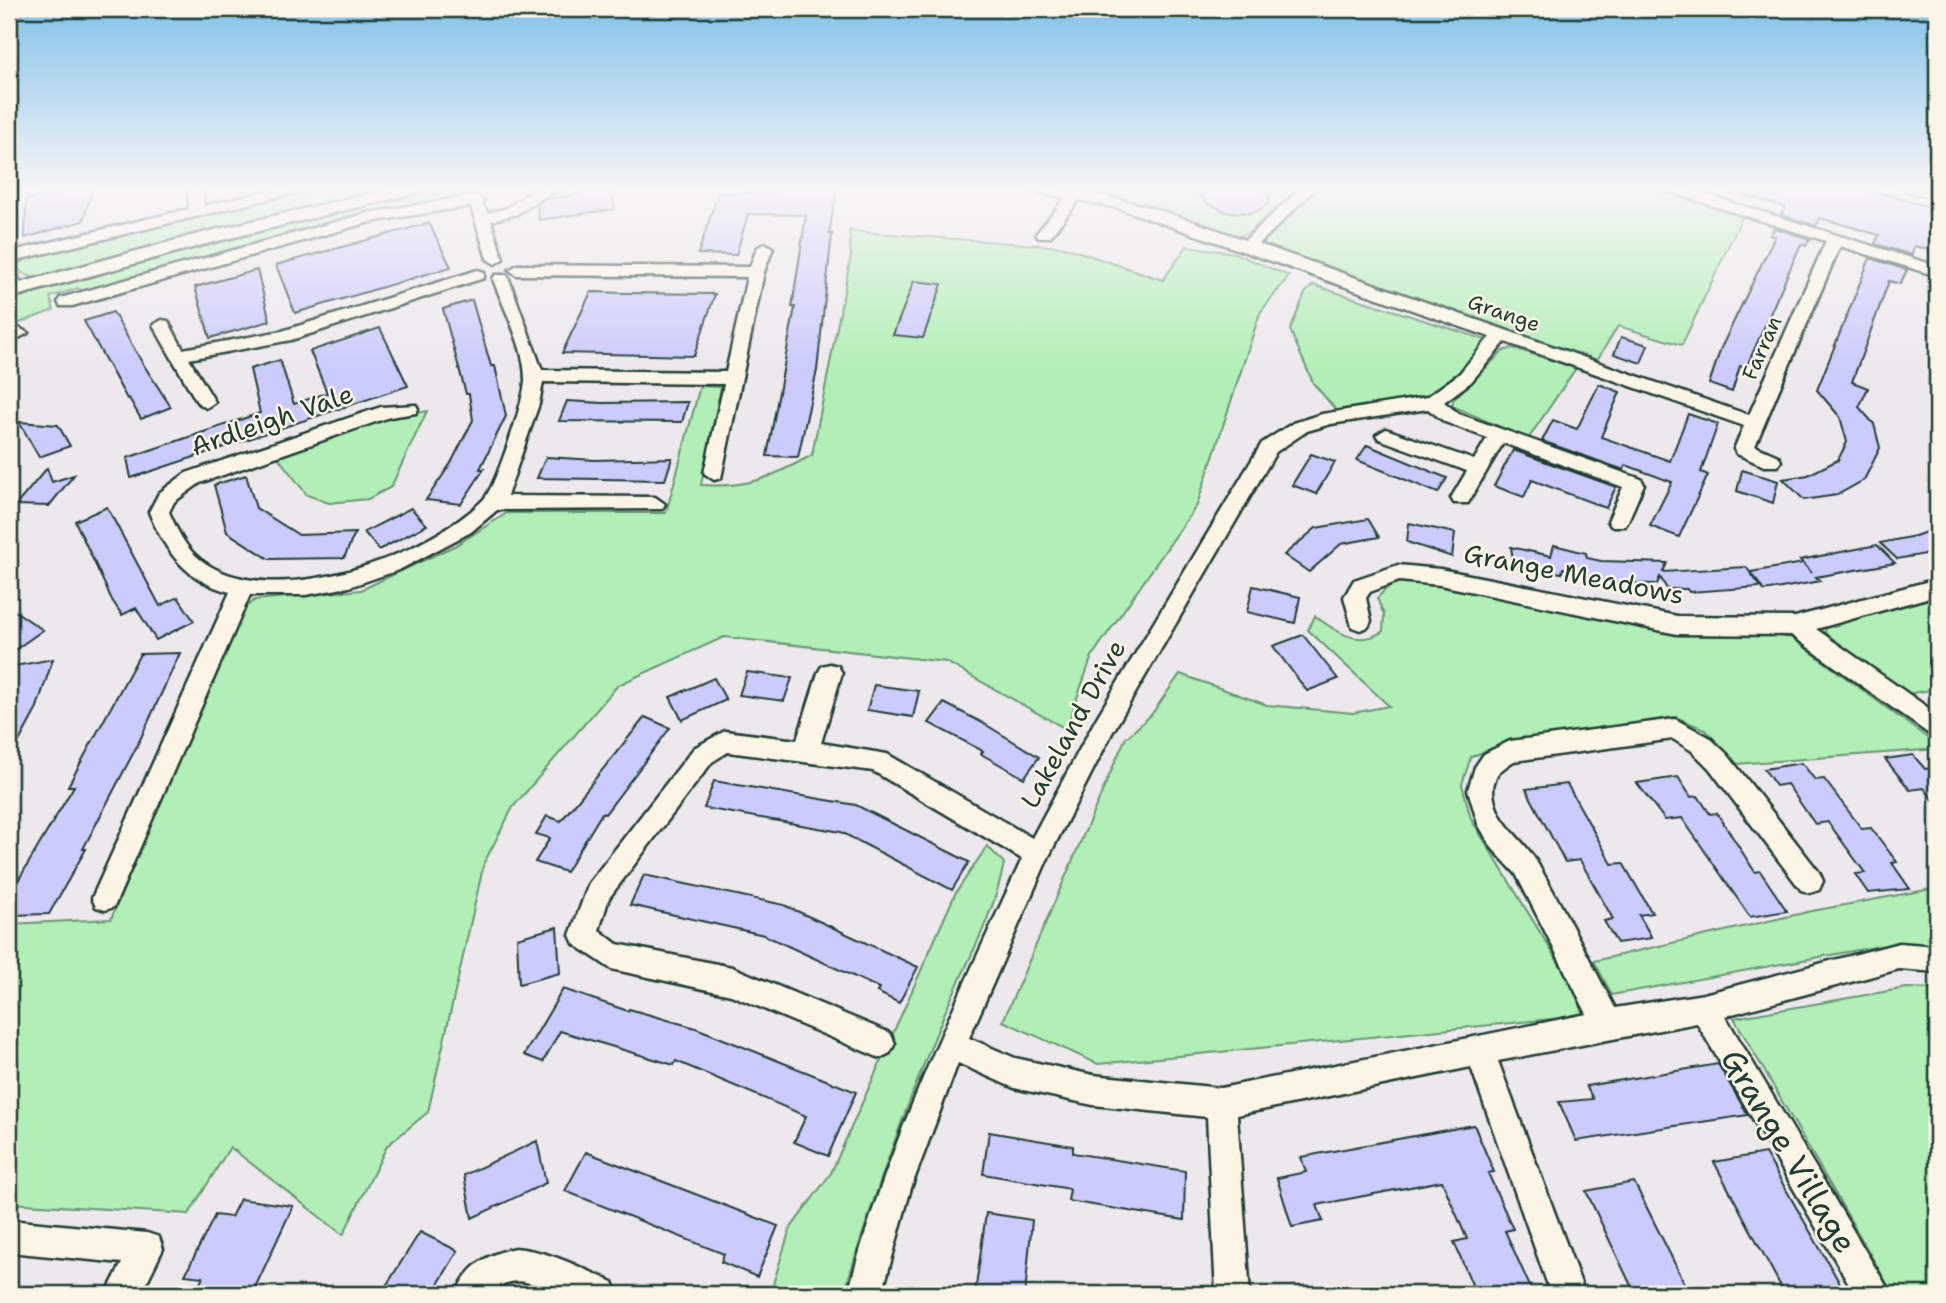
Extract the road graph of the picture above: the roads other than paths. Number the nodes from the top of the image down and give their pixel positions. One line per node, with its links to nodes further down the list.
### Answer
1 (765, 248): 12 (street)
2 (41, 249): 9 (street)
3 (160, 249): 15 (main road)
4 (257, 249): 16 (street)
5 (492, 249): 10 (street)
6 (1256, 249): 18 (street, Grange)
7 (1830, 249): 25 (street, Farran)
8 (1868, 249): 11 (street)
9 (9, 257)
10 (495, 259): 13 (street); 14 (street)
11 (1937, 271)
12 (756, 272): 13 (street); 21 (street)
13 (509, 274): 14 (street); 20 (street)
14 (478, 275): 19 (street)
15 (11, 285)
16 (66, 302)
17 (162, 325): 19 (street)
18 (1500, 336): 23 (street, Lakeland Drive); 25 (street, Grange)
19 (178, 355): 22 (street, Ardleigh Vale)
20 (534, 376): 21 (street); 32 (street)
21 (732, 378): 30 (street)
22 (206, 402)
23 (1432, 402): 26 (street); 43 (street, Lakeland Drive)
24 (409, 409): 35 (street, Ardleigh Vale)
25 (1754, 423): 28 (street, Farran)
26 (1499, 433): 29 (street); 34 (street)
27 (1386, 435): 29 (street)
28 (1771, 461)
29 (1477, 468): 31 (street)
30 (714, 473)
31 (1461, 498)
32 (493, 503): 33 (street); 35 (street, Ardleigh Vale)
33 (654, 504)
34 (1618, 521)
35 (242, 587): 45 (street)
36 (1937, 587): 38 (street, Grange Meadows)
37 (1360, 621): 38 (street, Grange Meadows)
38 (1795, 626): 40 (street)
39 (830, 673): 42 (street)
40 (1927, 707): 41 (street)
41 (1937, 727)
42 (806, 751): 43 (street); 49 (street)
43 (1037, 854): 50 (street, Lakeland Drive)
44 (1810, 881): 48 (street)
45 (105, 898)
46 (1937, 959): 47 (street)
47 (1704, 1008): 48 (street); 60 (street, Grange Village)
48 (1608, 1024): 51 (street)
49 (880, 1043)
50 (950, 1045): 52 (street); 57 (street, Lakeland Drive)
51 (1480, 1052): 52 (street); 59 (street)
52 (1221, 1103): 58 (street)
53 (9, 1236): 54 (street)
54 (123, 1294)
55 (472, 1294): 56 (street)
56 (601, 1294)
57 (865, 1294)
58 (1233, 1294)
59 (1568, 1294)
60 (1874, 1294)

